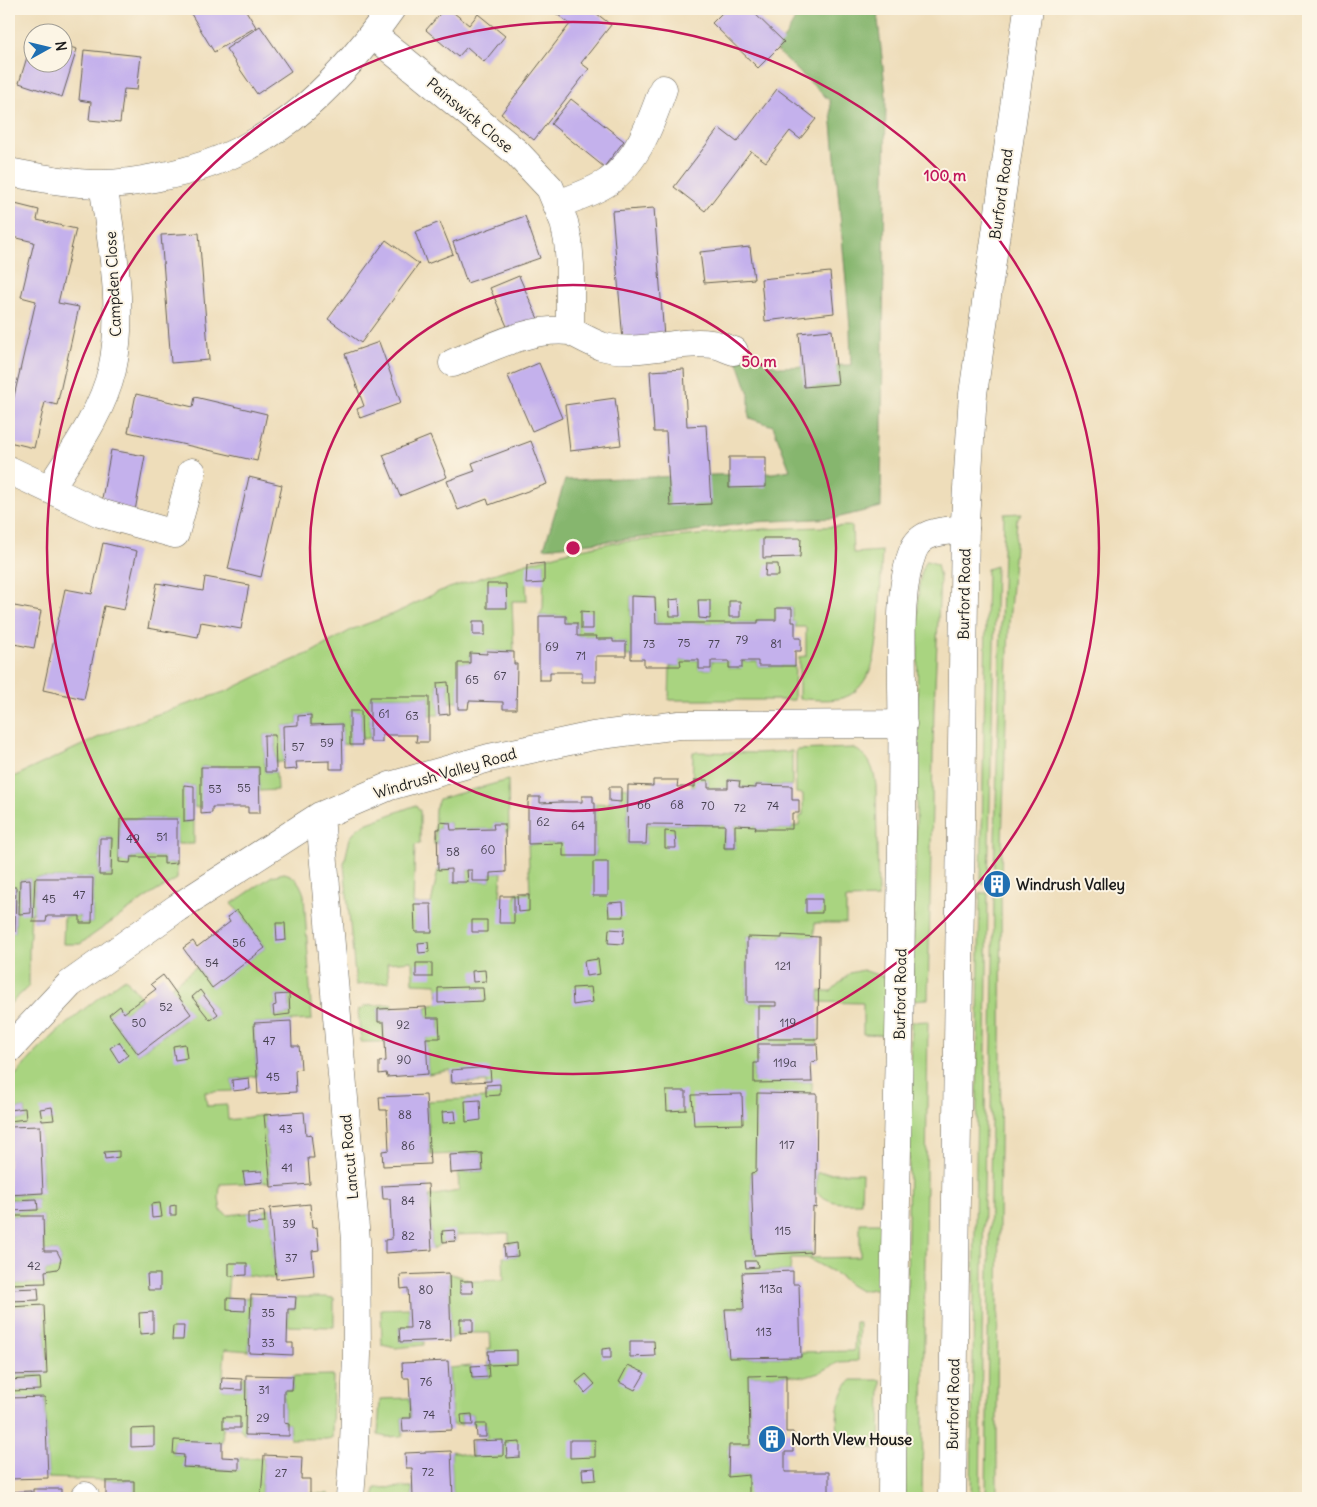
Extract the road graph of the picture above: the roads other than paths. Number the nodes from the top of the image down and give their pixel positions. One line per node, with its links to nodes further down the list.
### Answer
1 (391, 9): 3 (street)
2 (1028, 9): 14 (street, Burford Road)
3 (373, 34): 6 (street); 7 (street, Painswick Close)
4 (663, 89): 7 (street)
5 (9, 172): 6 (street)
6 (104, 184): 13 (street, Campden Close)
7 (558, 204): 8 (street, Painswick Close)
8 (570, 331): 9 (street); 10 (street)
9 (734, 351)
10 (454, 362)
11 (9, 470): 13 (street)
12 (192, 472): 13 (street)
13 (50, 488)
14 (965, 529): 15 (street, Burford Road); 20 (street, Burford Road)
15 (903, 724): 16 (street, Windrush Valley Road); 19 (street, Burford Road)
16 (320, 816): 17 (street, Windrush Valley Road); 18 (street, Lancut Road)
17 (9, 1049)
18 (350, 1498)
19 (892, 1498)
20 (952, 1498)

